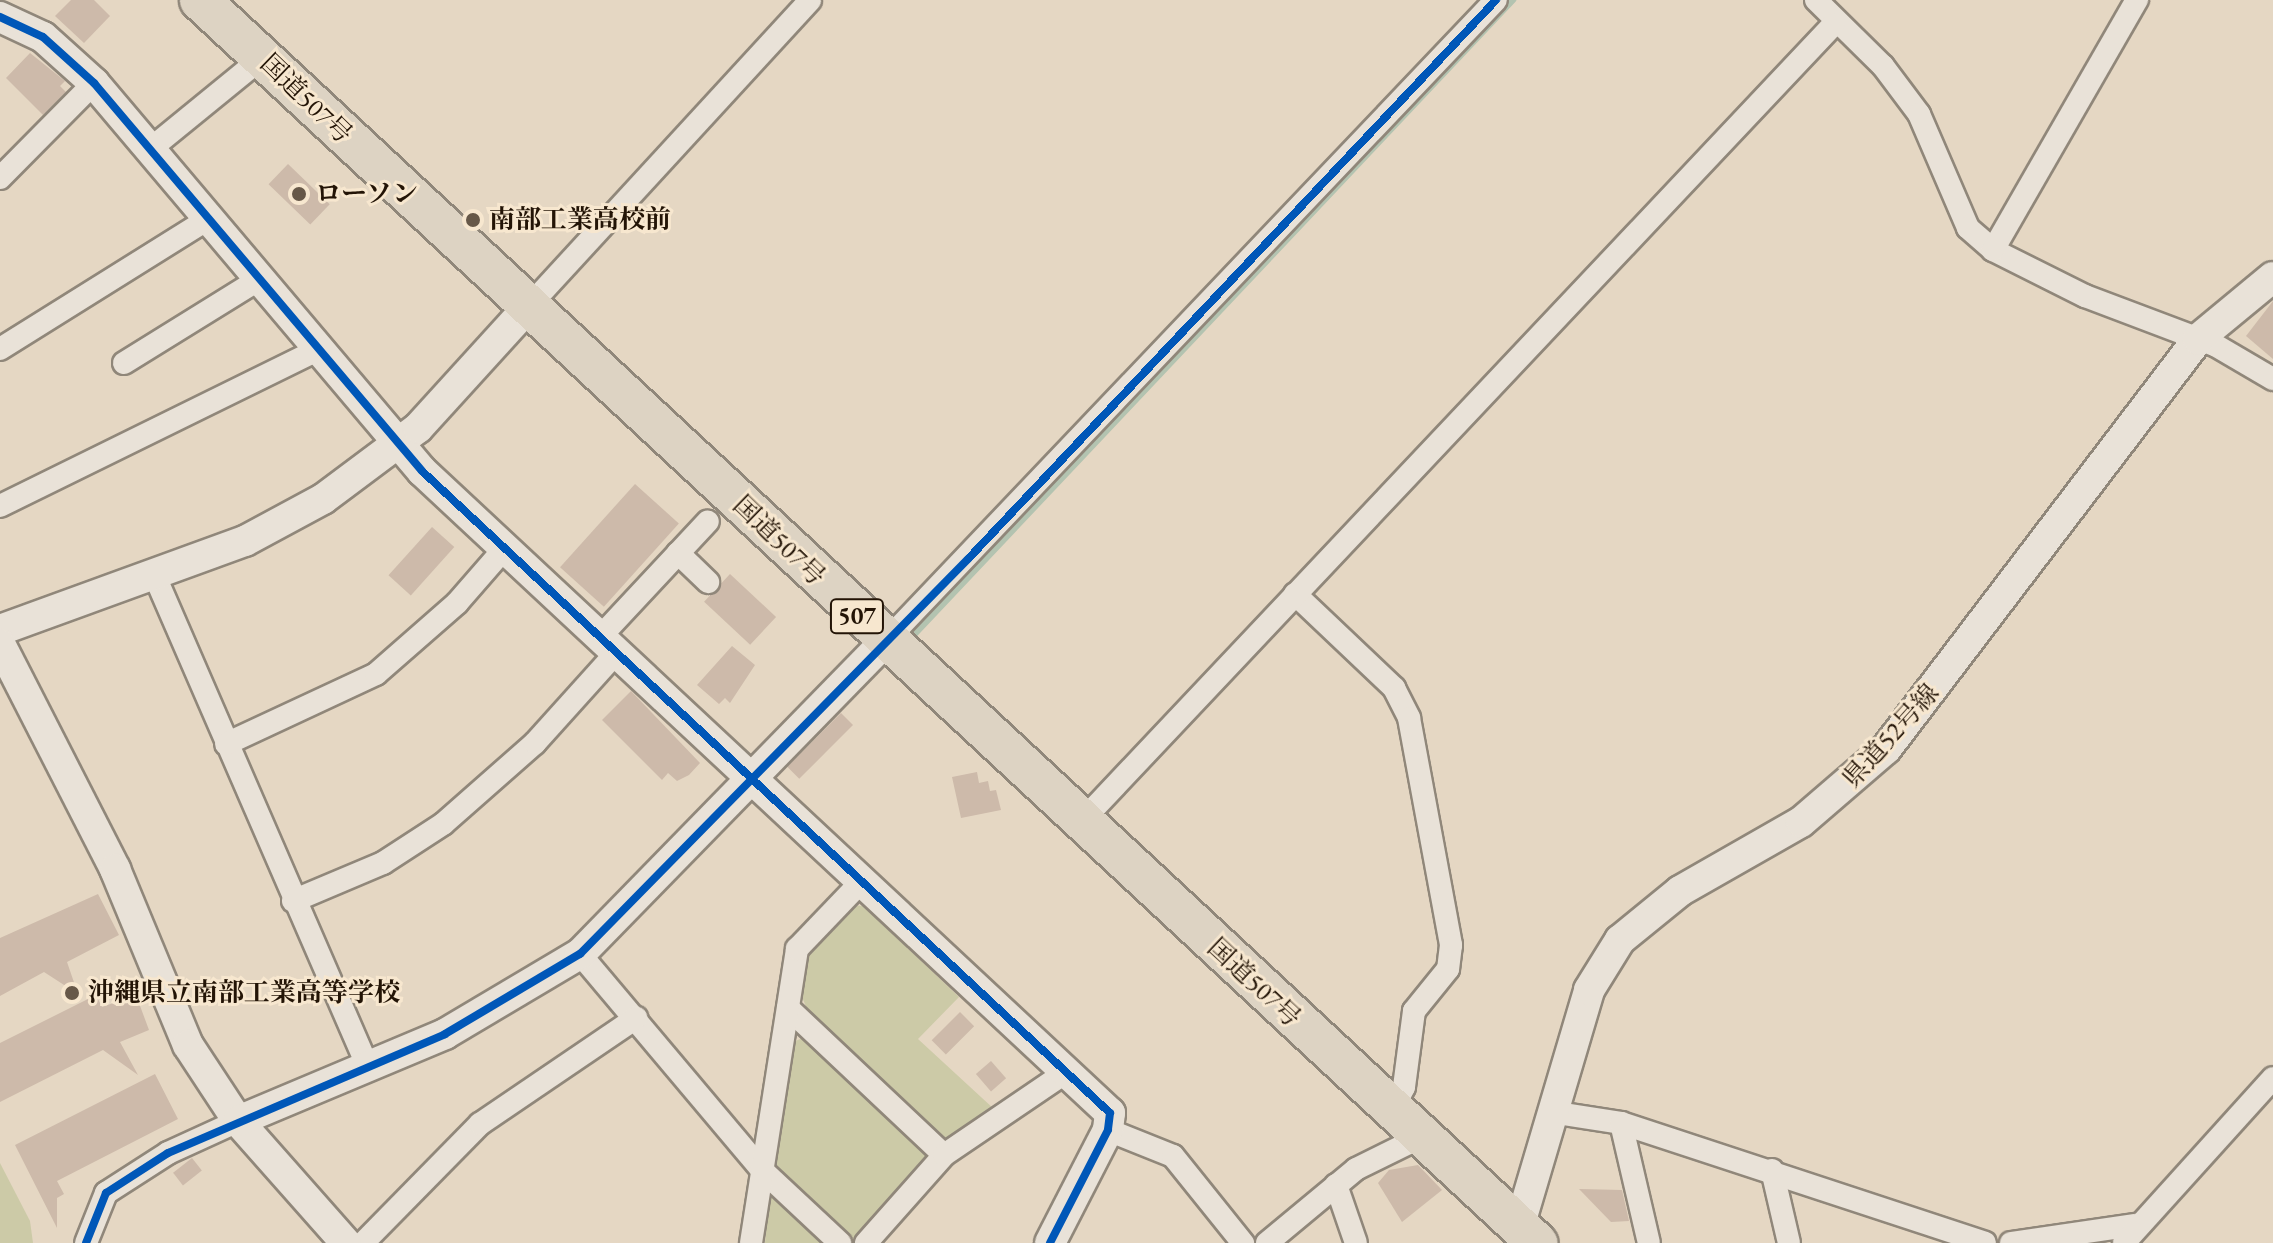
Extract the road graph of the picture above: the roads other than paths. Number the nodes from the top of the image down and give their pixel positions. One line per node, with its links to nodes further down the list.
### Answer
1 (200, 0): 8 (highway, 国道507号 / 507)
2 (810, 0): 16 (street)
3 (1496, 0): 31 (street)
4 (1816, 0): 7 (street)
5 (2137, 0): 13 (street)
6 (0, 17): 9 (street)
7 (1834, 24): 13 (street); 29 (street)
8 (263, 57): 10 (street); 16 (highway, 国道507号 / 507)
9 (94, 83): 10 (street); 11 (street)
10 (149, 150): 12 (street)
11 (0, 178)
12 (205, 221): 15 (street); 18 (street)
13 (1993, 250): 17 (street)
14 (2273, 277): 17 (street, 県道52号線)
15 (256, 281): 19 (street); 20 (street)
16 (529, 306): 22 (street); 31 (highway, 国道507号 / 507)
17 (2198, 339): 21 (street); 46 (street, 県道52号線)
18 (0, 349)
19 (315, 351): 22 (street); 23 (street)
20 (124, 363)
21 (2273, 379)
22 (398, 447): 25 (street); 27 (street)
23 (0, 506)
24 (708, 521): 26 (street)
25 (504, 549): 33 (street); 34 (street)
26 (678, 553): 28 (street); 33 (street)
27 (154, 574): 30 (street); 34 (street)
28 (708, 582)
29 (1295, 594): 36 (street); 45 (street)
30 (0, 630)
31 (885, 642): 35 (street); 36 (highway, 国道507号 / 507)
32 (0, 644): 47 (street)
33 (608, 644): 35 (street); 38 (street)
34 (226, 744): 38 (street)
35 (749, 778): 37 (street); 39 (street)
36 (1081, 822): 45 (highway, 国道507号 / 507)
37 (861, 882): 40 (street); 43 (street)
38 (293, 901): 42 (street)
39 (580, 954): 41 (street); 42 (street)
40 (788, 1008): 51 (street); 52 (street)
41 (636, 1018): 52 (street); 59 (street)
42 (368, 1067): 47 (street)
43 (1063, 1074): 49 (street); 51 (street)
44 (2273, 1078): 55 (street)
45 (1392, 1111): 50 (highway, 国道507号 / 507)
46 (1551, 1112): 48 (street); 56 (street, 県道52号線)
47 (238, 1121): 57 (street); 58 (street)
48 (1621, 1123): 53 (street); 67 (street)
49 (1108, 1130): 63 (street); 64 (street)
50 (1421, 1137): 54 (street); 56 (highway, 国道507号 / 507)
51 (944, 1155): 62 (street)
52 (762, 1170): 60 (street); 61 (street)
53 (1772, 1170): 68 (street); 69 (street)
54 (1336, 1185): 65 (street); 66 (street)
55 (2130, 1234): 70 (street)
56 (1524, 1238)
57 (86, 1243)
58 (346, 1243)
59 (363, 1243)
60 (751, 1243)
61 (840, 1243)
62 (866, 1243)
63 (1050, 1243)
64 (1243, 1243)
65 (1267, 1243)
66 (1356, 1243)
67 (1649, 1243)
68 (1789, 1243)
69 (1985, 1243)
70 (2011, 1243)

